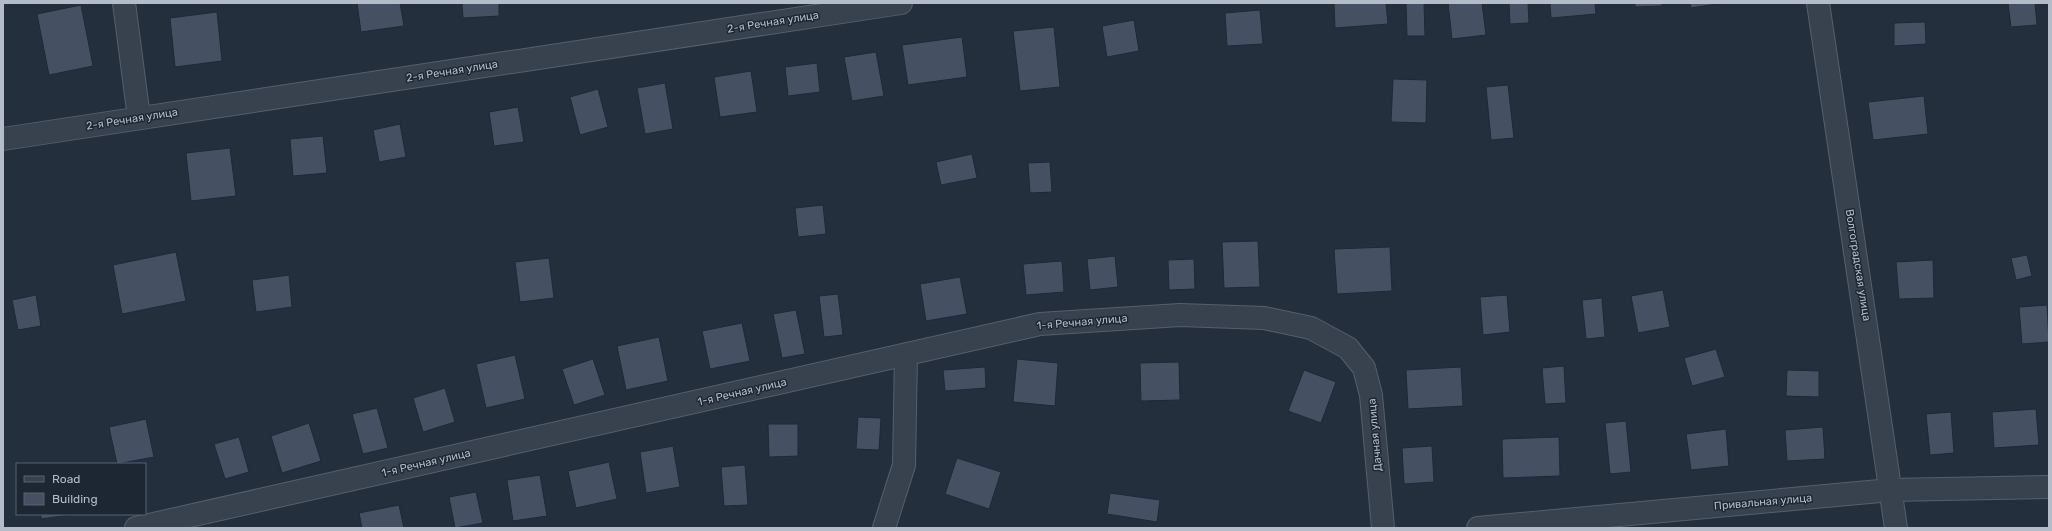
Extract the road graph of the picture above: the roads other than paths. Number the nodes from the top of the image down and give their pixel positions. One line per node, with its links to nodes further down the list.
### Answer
1 (124, 3): 4 (street)
2 (901, 3): 4 (street, 2-я Речная улица)
3 (1818, 3): 9 (street, Волгоградская улица)
4 (139, 118): 5 (street, 2-я Речная улица)
5 (3, 139)
6 (1348, 348): 7 (street, 1-я Речная улица); 12 (street, Дачная улица)
7 (906, 355): 10 (street, 1-я Речная улица); 11 (street)
8 (2049, 487): 9 (street, Привальная улица)
9 (1891, 490): 13 (street, Привальная улица); 14 (street, Волгоградская улица)
10 (136, 528)
11 (884, 528)
12 (1383, 528)
13 (1478, 528)
14 (1896, 528)

